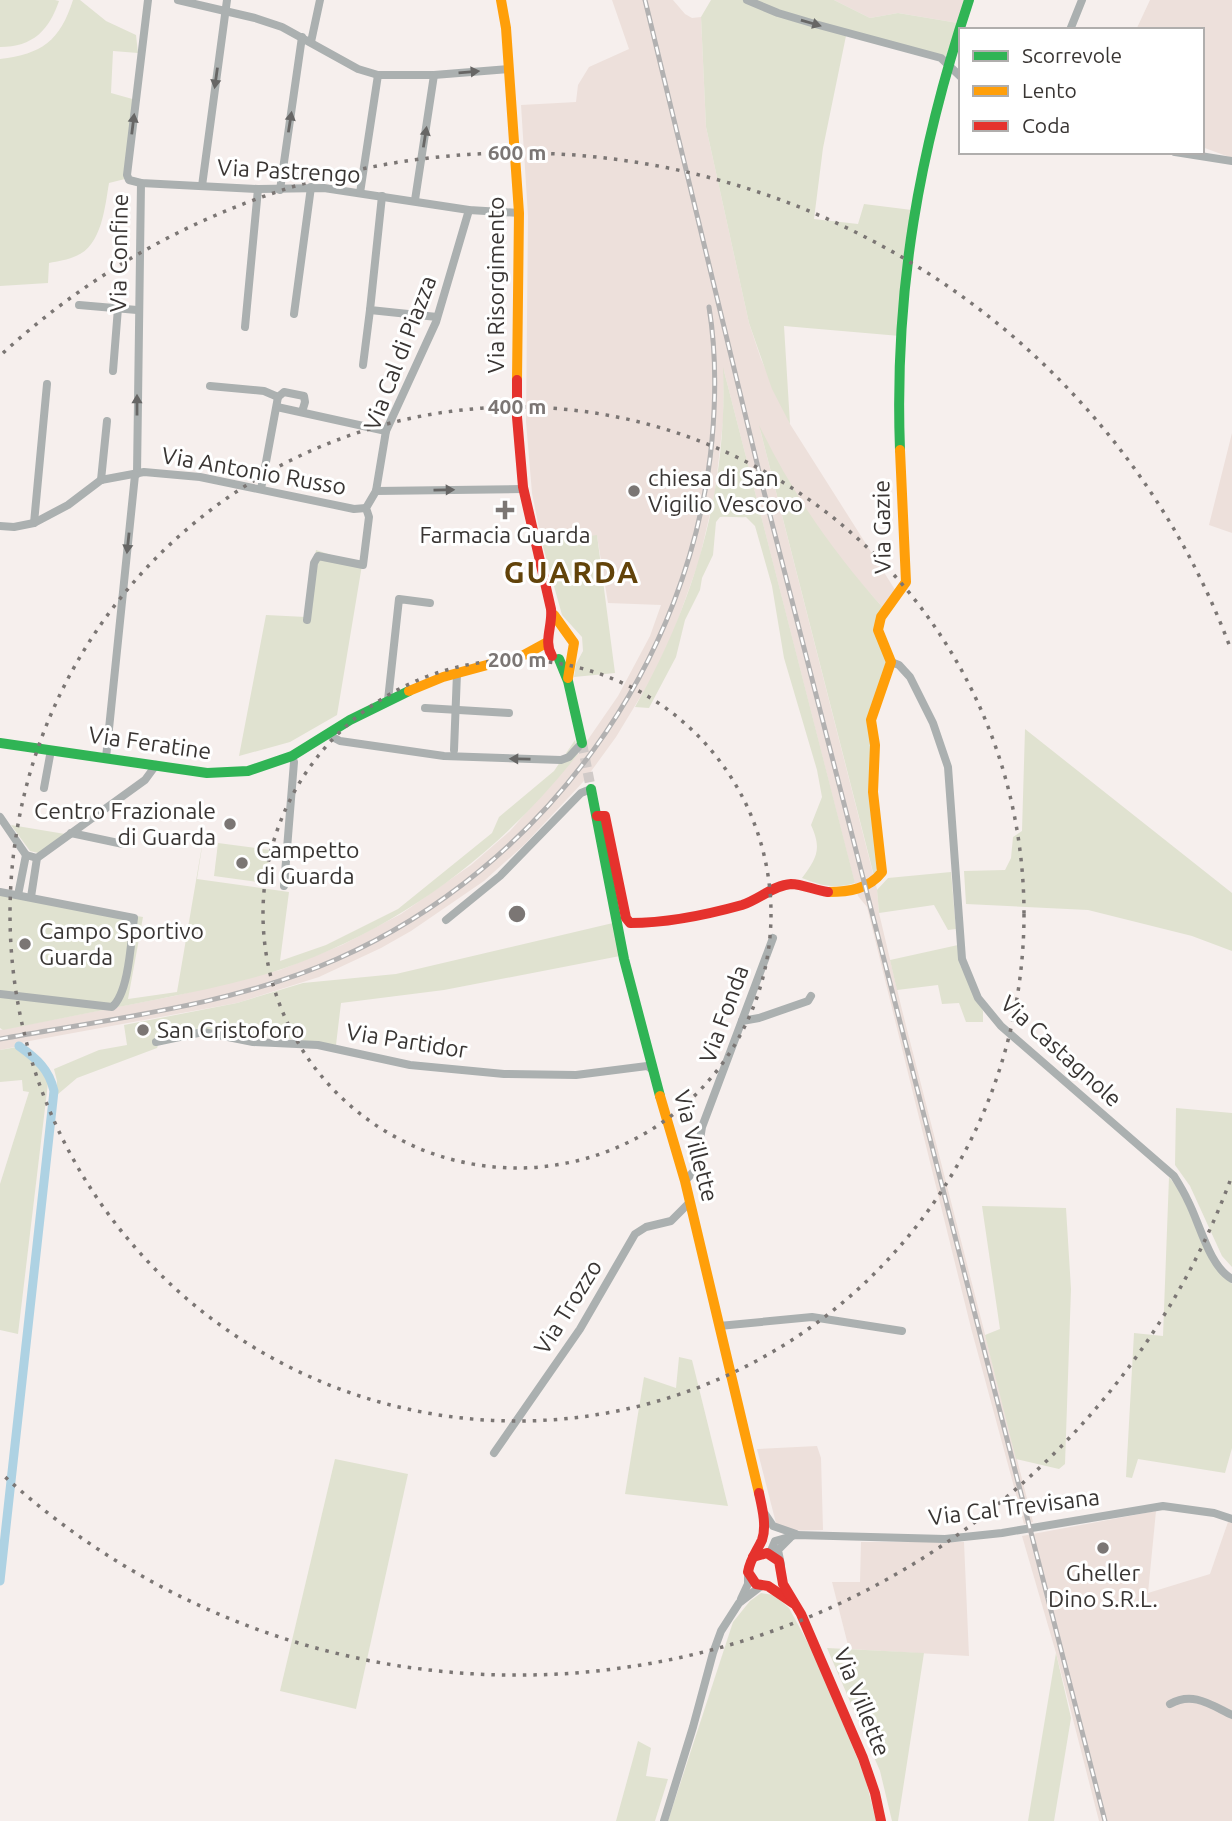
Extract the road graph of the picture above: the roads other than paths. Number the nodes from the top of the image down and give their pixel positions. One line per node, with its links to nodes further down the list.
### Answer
1 (148, 0): 22 (street, Via Confine, one-way to 1)
2 (178, 0): 9 (street)
3 (228, 0): 9 (street)
4 (320, 0): 14 (street)
5 (500, 0): 16 (street, Via Risorgimento)
6 (747, 0): 15 (street, one-way to 15)
7 (969, 0): 10 (street, Via Gazie)
8 (1082, 0): 11 (street)
9 (226, 10): 13 (street); 23 (street, one-way to 23)
10 (959, 28)
11 (1071, 28)
12 (959, 29): 15 (street, Via Gazie)
13 (302, 37): 14 (street); 26 (street, one-way to 13)
14 (311, 42): 17 (street)
15 (947, 64): 19 (street); 64 (street, Via Gazie)
16 (509, 69): 18 (street, one-way to 16); 31 (street, Via Risorgimento)
17 (378, 75): 18 (street); 27 (street)
18 (434, 75): 29 (street, one-way to 18)
19 (959, 75)
20 (1186, 154): 21 (street)
21 (1232, 162)
22 (141, 183): 23 (street, Via Pastrengo); 34 (street, Via Confine)
23 (202, 186): 25 (street, Via Pastrengo)
24 (311, 187): 26 (street, Via Pastrengo); 27 (street, Via Pastrengo); 36 (street)
25 (258, 190): 26 (street, Via Pastrengo); 38 (street)
26 (280, 190)
27 (360, 193): 28 (street, Via Pastrengo)
28 (382, 196): 29 (street, Via Pastrengo); 35 (street)
29 (415, 200): 30 (street, Via Pastrengo)
30 (469, 210): 31 (street, Via Pastrengo); 37 (street, Via Cal di Piazza)
31 (519, 212): 51 (street, Via Risorgimento)
32 (79, 305): 33 (street)
33 (118, 308): 34 (street); 40 (street)
34 (138, 310): 48 (street, Via Confine, one-way to 34)
35 (370, 310): 37 (street); 39 (street)
36 (294, 314)
37 (438, 317): 47 (street, Via Cal di Piazza)
38 (245, 327)
39 (363, 365)
40 (113, 371)
41 (47, 384): 54 (street)
42 (210, 386): 43 (street)
43 (278, 397): 44 (street); 45 (street)
44 (277, 407): 45 (street); 50 (street)
45 (302, 412): 47 (street)
46 (107, 421): 49 (street)
47 (386, 432): 52 (street, Via Cal di Piazza)
48 (136, 474): 49 (street, Via Antonio Russo); 50 (street, Via Antonio Russo); 77 (street, Via Confine, one-way to 77)
49 (101, 480): 54 (street)
50 (261, 489): 53 (street, Via Antonio Russo)
51 (523, 489): 52 (street, one-way to 51); 57 (street, Via Risorgimento)
52 (376, 491): 53 (street, Via Cal di Piazza)
53 (366, 508): 58 (street)
54 (34, 523): 55 (street)
55 (0, 527)
56 (430, 603): 67 (street)
57 (551, 609): 59 (street, Via Risorgimento); 60 (street, Via Risorgimento)
58 (307, 620)
59 (568, 633): 60 (street); 61 (street, Via Risorgimento)
60 (548, 640): 62 (street, Via Feratine); 63 (street, Via Risorgimento)
61 (572, 652): 63 (street); 66 (street, Via Risorgimento)
62 (524, 654): 63 (street, Via Feratine); 65 (street, Via Feratine)
63 (556, 658): 66 (street, Via Risorgimento)
64 (891, 662): 81 (street); 100 (street, Via Castagnole)
65 (457, 673): 67 (street, Via Feratine); 69 (street)
66 (568, 681): 73 (street, Via Risorgimento)
67 (388, 700): 71 (street, Via Feratine)
68 (425, 708): 69 (street)
69 (456, 710): 70 (street); 75 (street)
70 (509, 713)
71 (327, 734): 73 (street, one-way to 71); 76 (street, Via Feratine)
72 (0, 743): 74 (street, Via Feratine)
73 (582, 743)
74 (51, 750): 77 (street, Via Feratine); 79 (street)
75 (454, 750)
76 (292, 756): 78 (street, Via Feratine); 87 (street)
77 (106, 758): 78 (street, Via Feratine)
78 (156, 765): 83 (street)
79 (44, 788)
80 (591, 789): 81 (street, Via Villette); 91 (street)
81 (597, 816): 97 (street, Via Villette)
82 (1, 819): 85 (street)
83 (71, 833): 84 (street); 86 (street)
84 (124, 845)
85 (26, 855): 86 (street); 89 (street)
86 (37, 858): 90 (street)
87 (284, 886)
88 (0, 892): 89 (street)
89 (18, 895): 90 (street)
90 (31, 897): 93 (street)
91 (446, 920)
92 (773, 937): 95 (street, Via Fonda)
93 (0, 994)
94 (811, 996): 95 (street)
95 (742, 1021): 98 (street, Via Fonda)
96 (156, 1042): 97 (street, Via Partidor)
97 (653, 1070): 98 (street, Via Villette)
98 (685, 1181): 99 (street, Via Villette)
99 (690, 1202): 101 (street, Via Villette); 103 (street, Via Trozzo)
100 (1232, 1279)
101 (719, 1326): 102 (street); 104 (street, Via Villette)
102 (902, 1331)
103 (494, 1453)
104 (763, 1512): 106 (street, Via Cal Trevisana); 107 (street, Via Villette); 108 (street, Via Villette)
105 (1232, 1519): 106 (street, Via Cal Trevisana)
106 (798, 1535): 107 (street); 109 (street)
107 (768, 1553): 108 (street); 109 (street, Via Villette)
108 (753, 1557): 110 (street, Via Villette)
109 (781, 1569): 111 (street); 113 (street, Via Villette)
110 (748, 1572): 111 (street, Via Villette); 112 (street)
111 (765, 1586): 112 (street); 113 (street, Via Villette)
112 (739, 1603): 116 (street)
113 (793, 1603): 117 (street, Via Villette)
114 (1170, 1704): 115 (street)
115 (1232, 1715)
116 (664, 1821)
117 (881, 1821)

